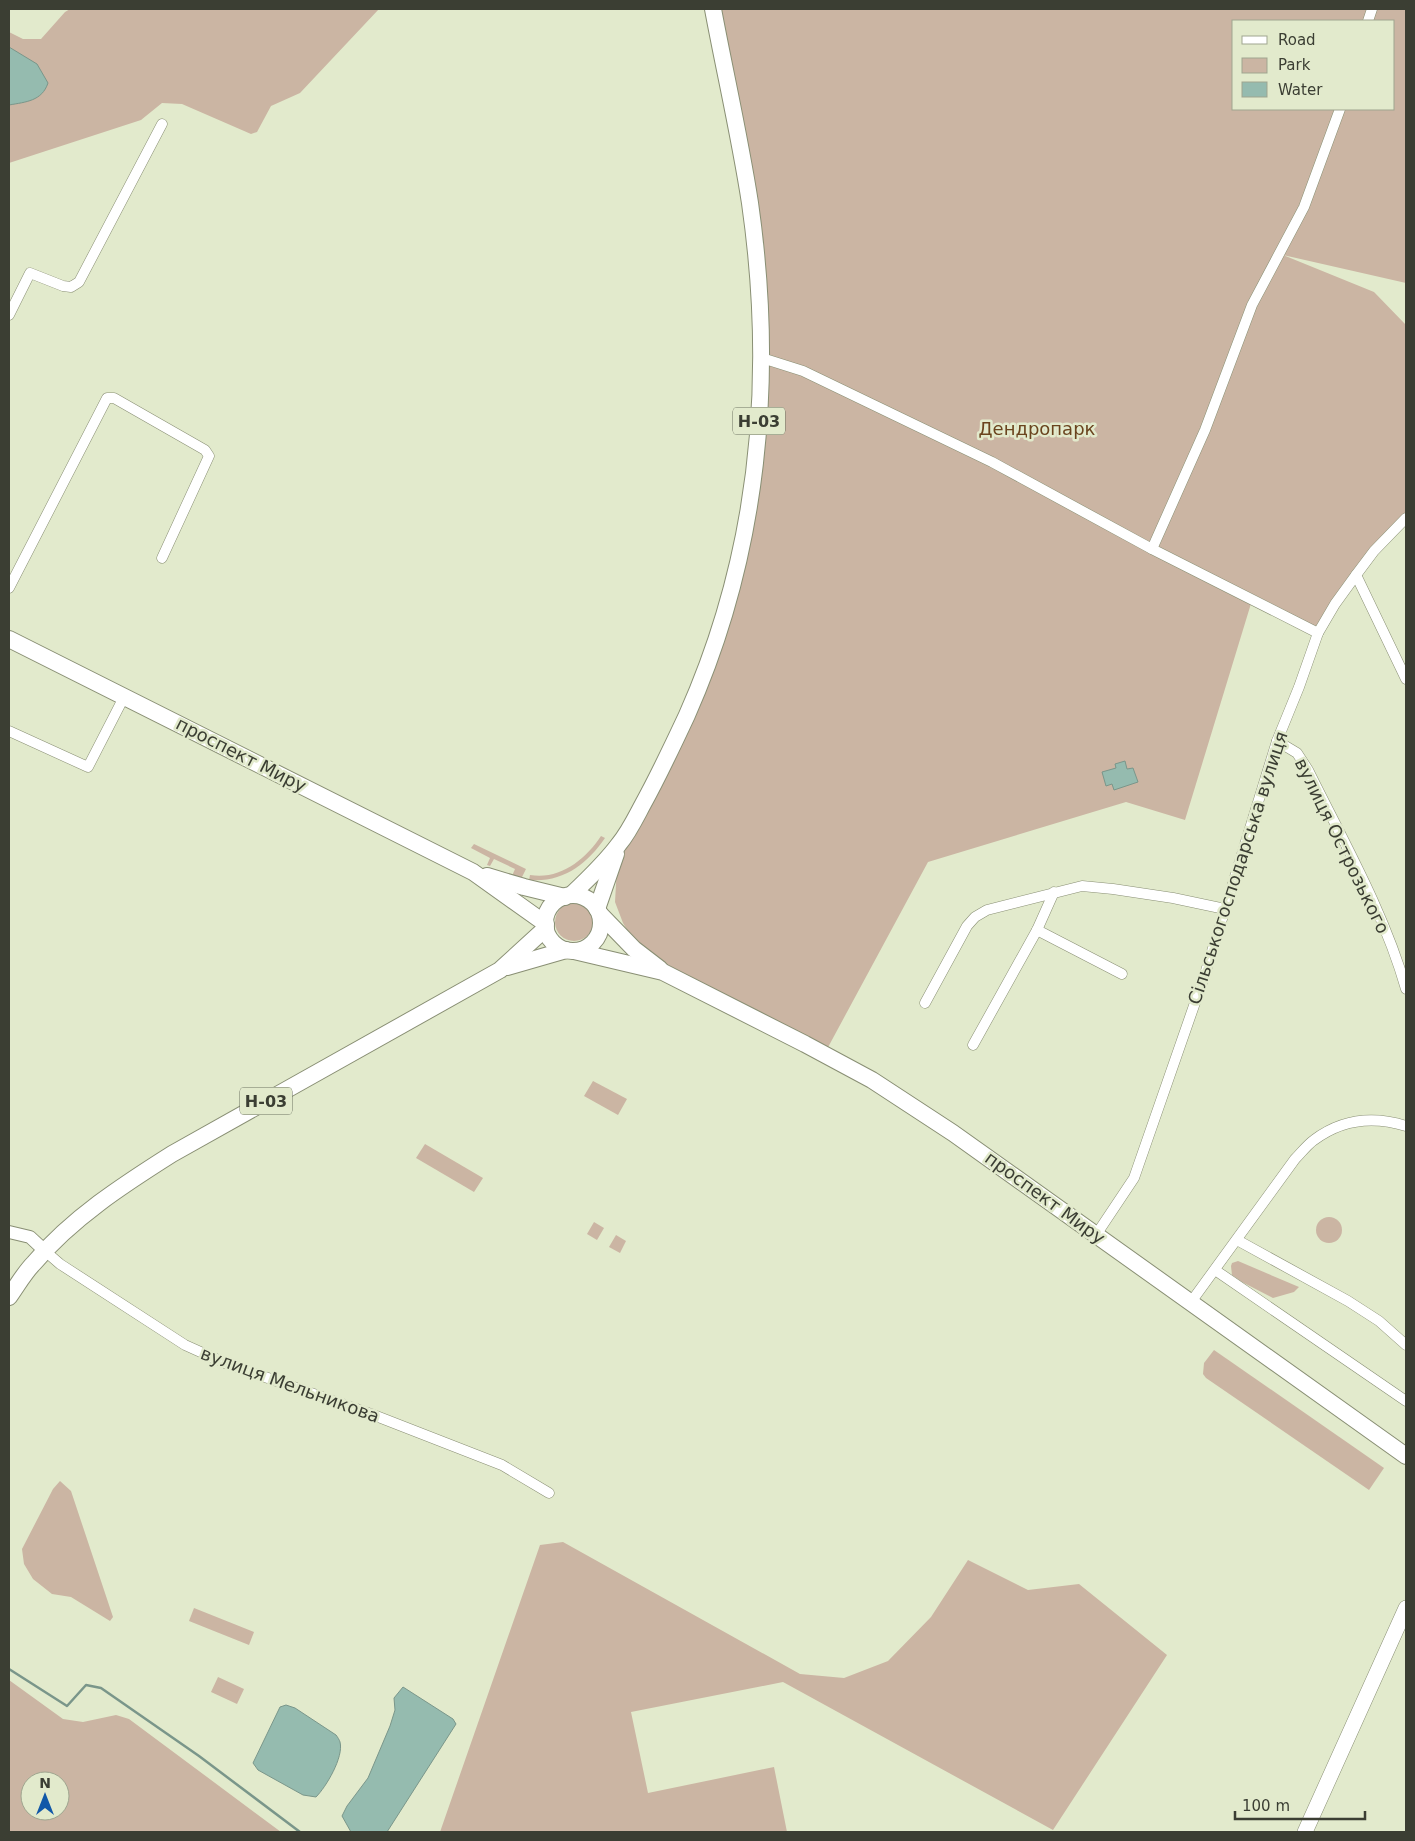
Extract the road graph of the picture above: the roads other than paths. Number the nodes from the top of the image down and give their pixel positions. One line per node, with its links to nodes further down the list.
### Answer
1 (712, 9): 5 (main road, Н-03)
2 (1340, 110): 7 (street)
3 (162, 124): 4 (street)
4 (9, 315)
5 (762, 358): 7 (street); 17 (main road, Н-03)
6 (1406, 518): 9 (street, Сільськогосподарська вулиця)
7 (1152, 549): 11 (street)
8 (162, 558): 10 (street)
9 (1356, 575): 11 (street, Сільськогосподарська вулиця); 13 (street)
10 (9, 588)
11 (1318, 633): 16 (street, Сільськогосподарська вулиця)
12 (9, 639): 14 (main road, проспект Миру)
13 (1406, 680)
14 (124, 697): 15 (street); 18 (main road, проспект Миру)
15 (9, 731)
16 (1277, 741): 21 (street, Сільськогосподарська вулиця); 29 (street, вулиця Острозького)
17 (621, 842): 20 (main road, Н-03); 22 (main road, Н-03)
18 (473, 872): 20 (main road, проспект Миру); 23 (main road, проспект Миру)
19 (1054, 892): 21 (street); 24 (street); 30 (street)
20 (568, 896): 22 (main road); 23 (main road, Н-03)
21 (1225, 909): 34 (street, Сільськогосподарська вулиця)
22 (598, 911): 25 (main road, Н-03); 27 (main road, проспект Миру)
23 (546, 926): 25 (main road); 26 (main road, Н-03)
24 (1037, 930): 28 (street); 31 (street)
25 (570, 950): 26 (main road, Н-03); 27 (main road, проспект Миру)
26 (500, 970): 36 (main road, Н-03)
27 (663, 972): 34 (main road, проспект Миру)
28 (1122, 974)
29 (1406, 989)
30 (925, 1003)
31 (973, 1045)
32 (1406, 1126): 35 (street)
33 (9, 1232): 36 (street)
34 (1096, 1235): 39 (main road, проспект Миру)
35 (1237, 1240): 37 (street); 40 (street)
36 (45, 1250): 38 (main road, Н-03); 43 (street, вулиця Мельникова)
37 (1215, 1270): 39 (street); 41 (street)
38 (9, 1297)
39 (1191, 1302): 42 (main road, проспект Миру)
40 (1406, 1345)
41 (1406, 1401)
42 (1406, 1456)
43 (549, 1493)
44 (1406, 1608): 45 (main road)
45 (1305, 1832)

